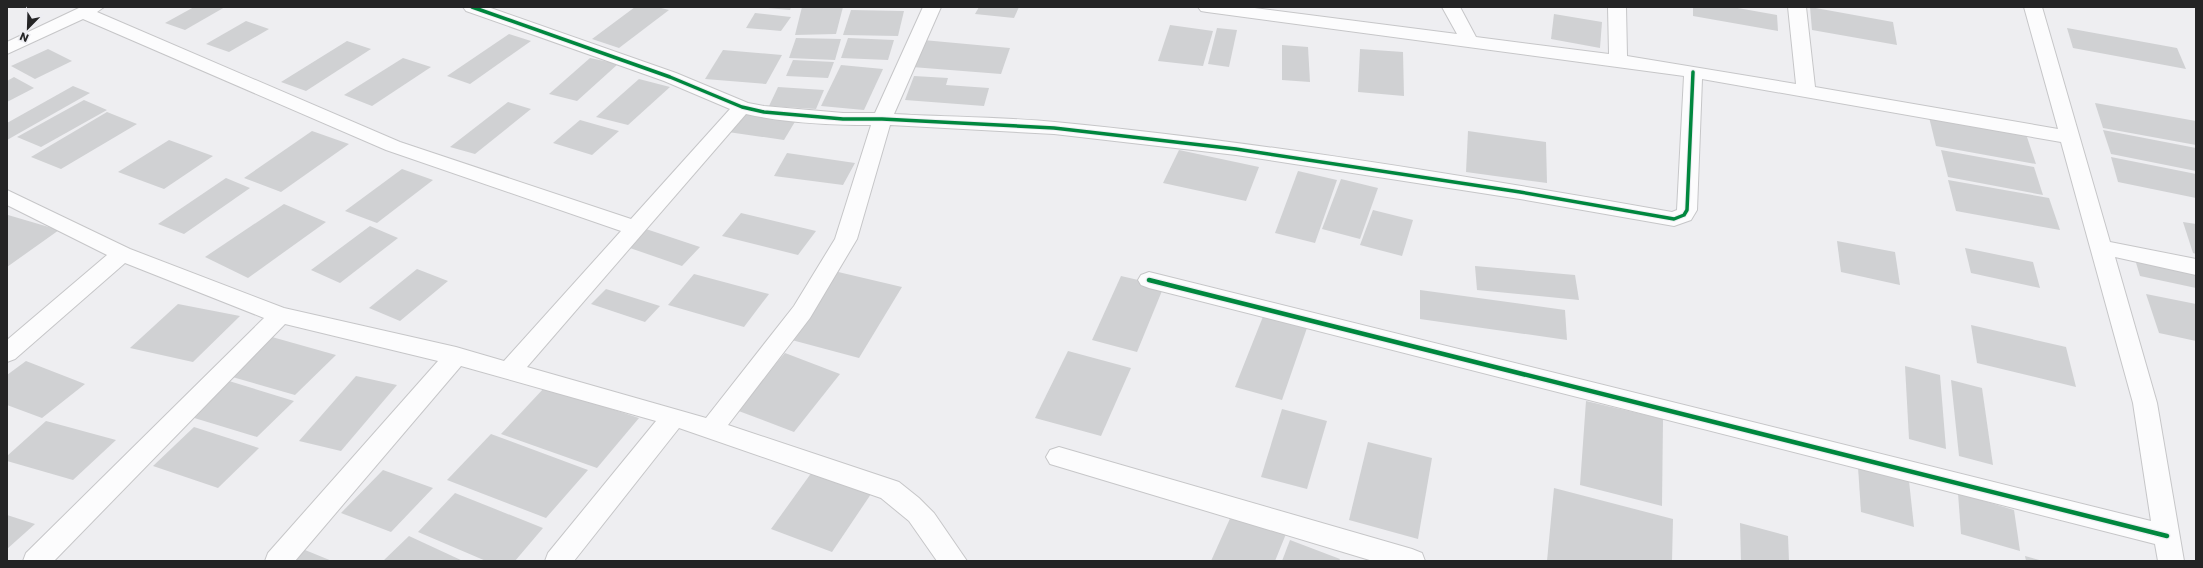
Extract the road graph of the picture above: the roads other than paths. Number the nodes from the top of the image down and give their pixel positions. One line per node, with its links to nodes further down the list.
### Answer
1 (472, 7): 14 (street)
2 (932, 7): 15 (street)
3 (1207, 7): 9 (street)
4 (1451, 7): 9 (street)
5 (1617, 7): 11 (street)
6 (1797, 7): 13 (street)
7 (2033, 7): 16 (street)
8 (90, 10): 10 (street); 18 (street)
9 (1469, 39): 11 (street)
10 (7, 49)
11 (1618, 60): 12 (street)
12 (1693, 72): 13 (street); 15 (street)
13 (1806, 91): 16 (street)
14 (742, 107): 15 (street); 18 (street)
15 (882, 119): 28 (street)
16 (2070, 137): 19 (street)
17 (7, 197): 20 (street)
18 (635, 228): 26 (street)
19 (2100, 247): 21 (street); 30 (street)
20 (122, 254): 23 (street); 24 (street)
21 (2196, 267)
22 (1149, 280): 30 (street)
23 (280, 315): 25 (street); 32 (street)
24 (7, 354)
25 (456, 356): 26 (street); 33 (street)
26 (509, 371): 27 (street)
27 (674, 417): 28 (street); 34 (street)
28 (711, 430): 31 (street)
29 (1059, 457): 35 (street)
30 (2167, 536): 36 (street)
31 (951, 560)
32 (36, 561)
33 (278, 561)
34 (558, 561)
35 (1412, 561)
36 (2172, 561)

